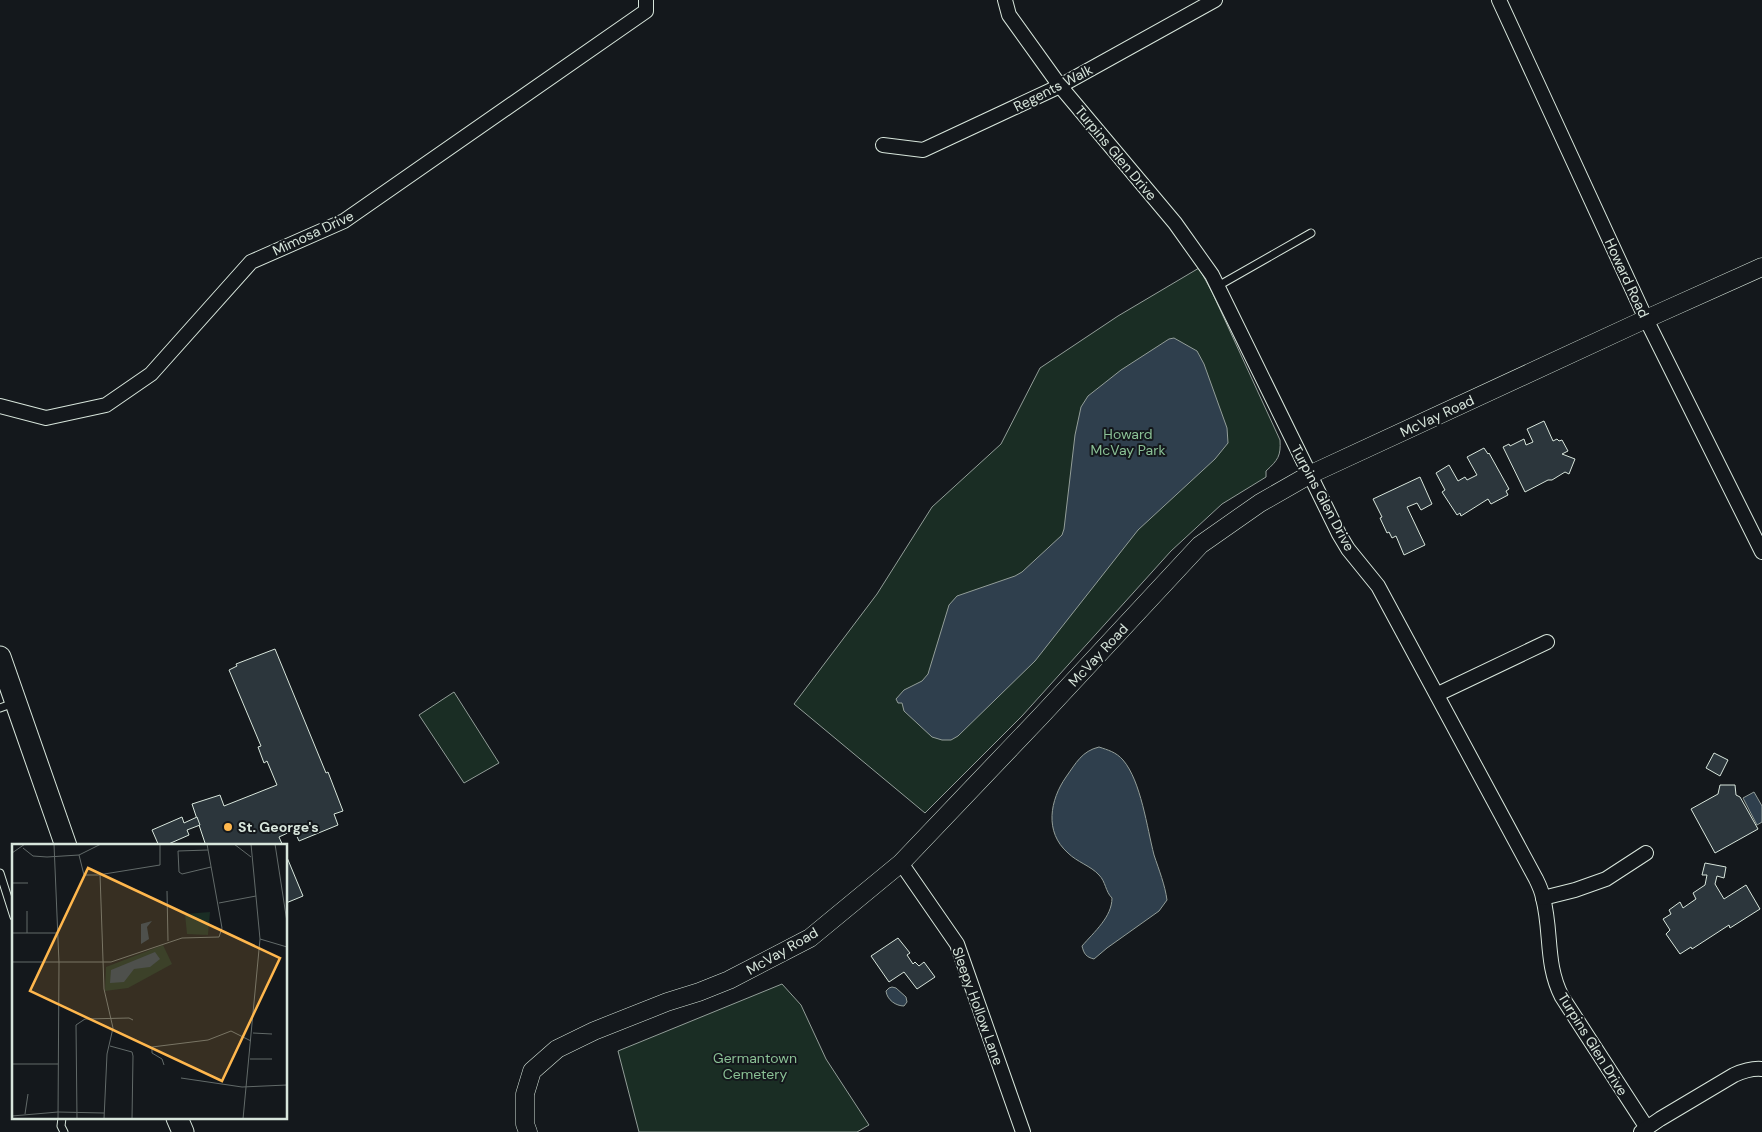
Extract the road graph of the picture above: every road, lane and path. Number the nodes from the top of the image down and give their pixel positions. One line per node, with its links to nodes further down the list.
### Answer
1 (646, 0): 11 (street, Mimosa Drive)
2 (1005, 0): 5 (street, Turpins Glen Drive)
3 (1215, 0): 5 (street, Regents Walk)
4 (1500, 0): 10 (street, Howard Road)
5 (1060, 86): 6 (street, Regents Walk); 9 (street, Turpins Glen Drive)
6 (883, 145)
7 (1311, 233): 9 (lane)
8 (1762, 267): 10 (street, McVay Road)
9 (1218, 286): 12 (street, Turpins Glen Drive)
10 (1646, 319): 12 (street, McVay Road); 13 (street, Howard Road)
11 (0, 406)
12 (1309, 475): 17 (street, Turpins Glen Drive); 21 (street, McVay Road)
13 (1759, 538): 14 (street, Howard Road)
14 (1762, 552)
15 (1547, 642): 17 (street)
16 (0, 657): 18 (main road)
17 (1438, 694): 23 (street, Turpins Glen Drive)
18 (8, 705): 19 (main road)
19 (65, 844)
20 (1646, 853): 23 (street)
21 (901, 863): 31 (street, McVay Road); 32 (street, Sleepy Hollow Lane)
22 (0, 875): 24 (lane)
23 (1543, 898): 28 (street, Turpins Glen Drive)
24 (12, 911)
25 (1762, 1070): 28 (street)
26 (62, 1120): 29 (lane)
27 (178, 1120): 30 (main road)
28 (1644, 1130)
29 (64, 1132)
30 (183, 1132)
31 (528, 1132)
32 (1023, 1132)

